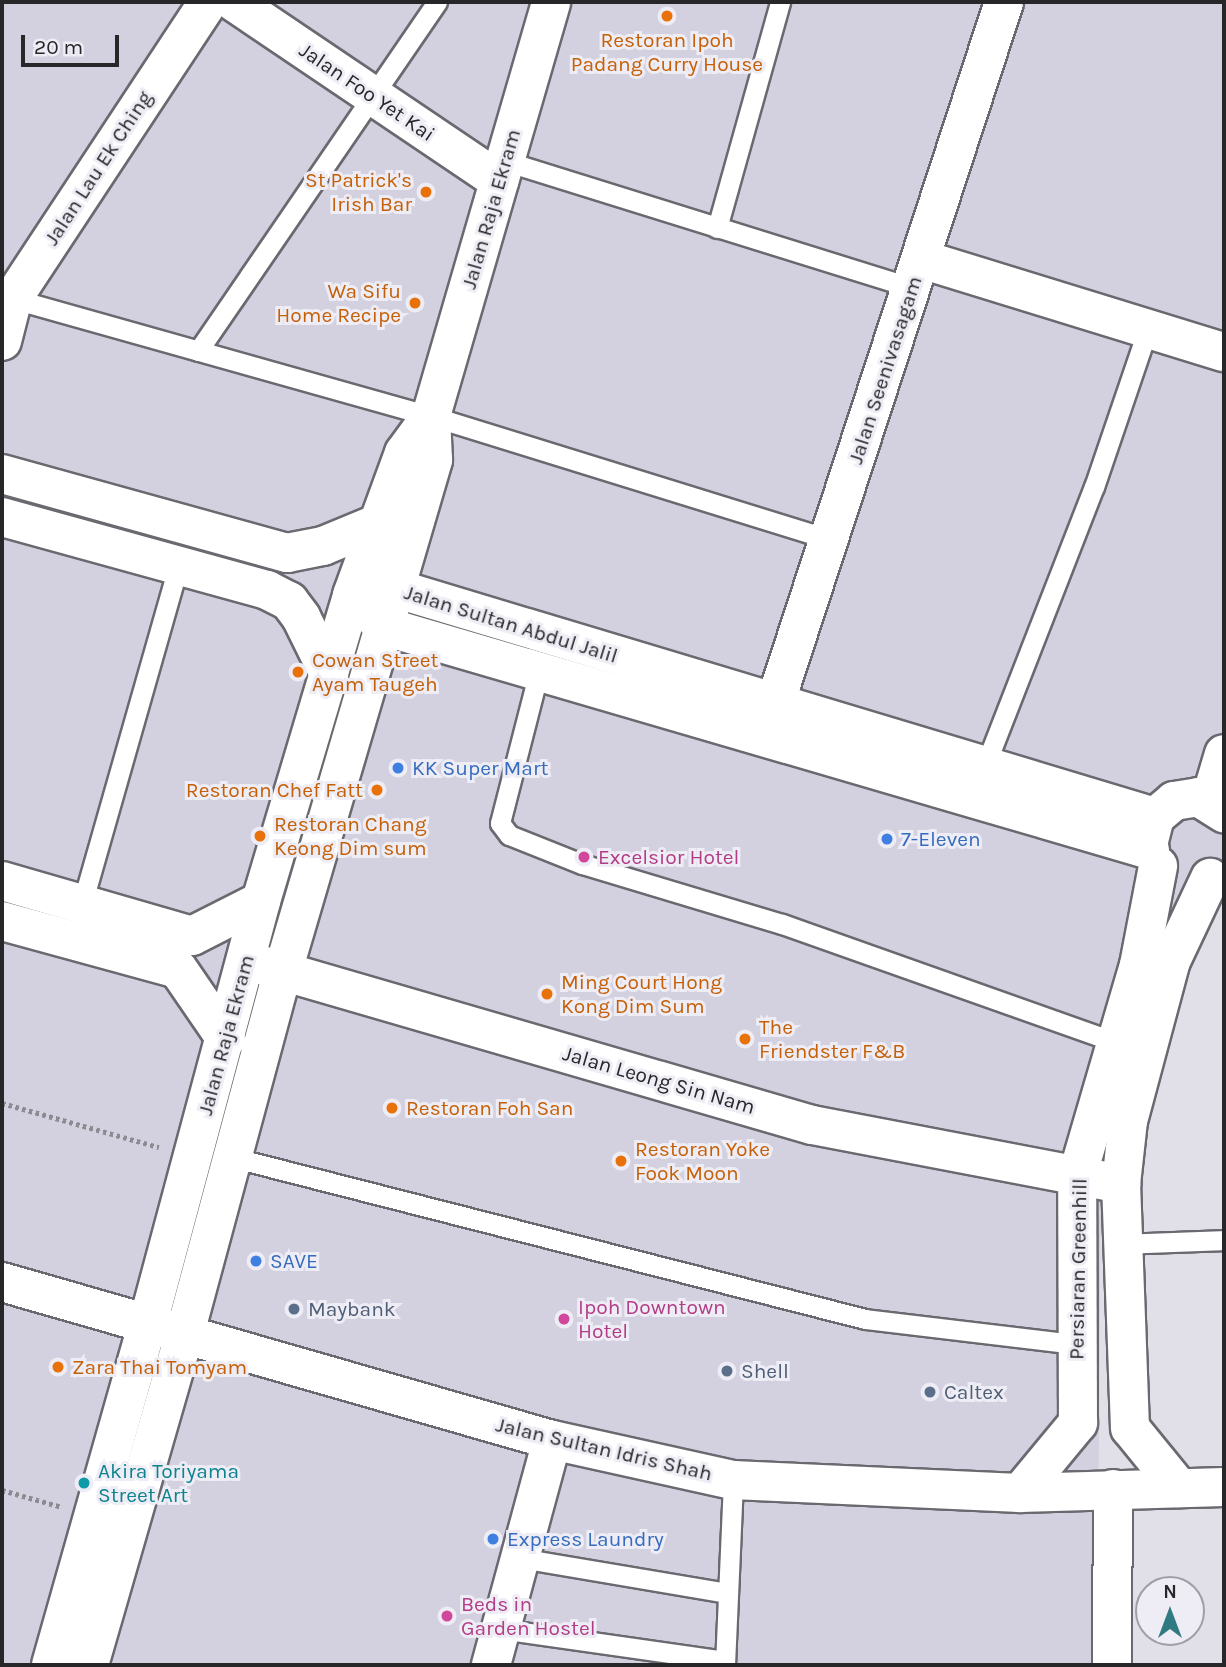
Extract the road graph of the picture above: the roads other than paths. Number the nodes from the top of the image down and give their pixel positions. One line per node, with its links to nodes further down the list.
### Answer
1 (208, 2): 11 (main road, Jalan Lau Ek Ching)
2 (234, 2): 7 (main road, Jalan Foo Yet Kai)
3 (437, 2): 7 (lane)
4 (551, 2): 8 (main road, Jalan Raja Ekram)
5 (780, 2): 9 (lane)
6 (1004, 2): 10 (main road, Jalan Seenivasagam)
7 (372, 96): 8 (main road, Jalan Foo Yet Kai); 14 (lane)
8 (502, 171): 9 (lane); 16 (main road, Jalan Raja Ekram)
9 (717, 228): 10 (lane)
10 (916, 274): 12 (main road); 20 (main road, Jalan Seenivasagam)
11 (7, 297): 13 (main road, Jalan Lau Ek Ching); 14 (lane)
12 (1148, 328): 15 (main road); 29 (lane)
13 (2, 341)
14 (198, 351): 16 (lane)
15 (1224, 352)
16 (431, 416): 19 (main road, Jalan Raja Ekram); 20 (lane); 22 (main road, Jalan Raja Ekram)
17 (2, 474): 19 (main road)
18 (2, 517): 21 (main road)
19 (376, 524): 23 (main road, Jalan Raja Ekram)
20 (829, 539): 27 (main road, Jalan Seenivasagam)
21 (179, 564): 26 (main road); 35 (lane)
22 (394, 588): 23 (main road, Jalan Sultan Abdul Jalil); 24 (main road, Jalan Raja Ekram); 27 (main road, Jalan Sultan Abdul Jalil)
23 (352, 595): 24 (main road, Jalan Sultan Abdul Jalil); 26 (main road, Jalan Raja Ekram)
24 (383, 626): 25 (main road, Jalan Sultan Abdul Jalil); 38 (main road, Jalan Raja Ekram)
25 (539, 671): 27 (main road, Jalan Sultan Abdul Jalil); 40 (lane)
26 (329, 674): 34 (main road, Jalan Raja Ekram)
27 (770, 720): 29 (main road, Jalan Sultan Abdul Jalil); 31 (main road, Jalan Sultan Abdul Jalil)
28 (1224, 754): 30 (main road)
29 (985, 766): 31 (main road, Jalan Sultan Abdul Jalil)
30 (1220, 808): 31 (main road)
31 (1154, 844): 32 (main road); 40 (main road, Persiaran Greenhill)
32 (1217, 872): 43 (main road, Persiaran Greenhill)
33 (2, 881): 35 (main road)
34 (261, 901): 35 (main road); 37 (main road, Jalan Raja Ekram)
35 (82, 904)
36 (2, 921): 39 (main road)
37 (245, 961): 38 (main road, Jalan Leong Sin Nam); 39 (main road, Jalan Raja Ekram)
38 (283, 971): 41 (main road, Jalan Raja Ekram); 42 (main road, Jalan Leong Sin Nam)
39 (226, 1039): 47 (main road, Jalan Raja Ekram)
40 (1116, 1042): 42 (main road, Persiaran Greenhill)
41 (231, 1157): 48 (main road, Jalan Raja Ekram); 49 (lane)
42 (1077, 1177): 43 (main road, Jalan Leong Sin Nam); 49 (main road, Persiaran Greenhill)
43 (1121, 1184): 45 (main road, Persiaran Greenhill)
44 (1224, 1240): 45 (lane)
45 (1122, 1244): 53 (main road, Persiaran Greenhill)
46 (2, 1283): 47 (main road, Jalan Sultan Idris Shah)
47 (148, 1322): 48 (main road, Jalan Sultan Idris Shah); 60 (main road, Jalan Raja Ekram)
48 (185, 1334): 50 (main road, Jalan Sultan Idris Shah); 61 (main road, Jalan Raja Ekram)
49 (1075, 1344): 55 (main road, Persiaran Greenhill)
50 (552, 1440): 51 (main road, Jalan Sultan Idris Shah); 56 (main road)
51 (733, 1480): 55 (main road, Jalan Sultan Idris Shah); 57 (lane)
52 (1224, 1487): 53 (main road, Jalan Sultan Idris Shah)
53 (1179, 1488): 54 (main road, Jalan Sultan Idris Shah)
54 (1113, 1489): 55 (main road, Jalan Sultan Idris Shah); 63 (main road)
55 (1020, 1493)
56 (520, 1558): 57 (lane); 58 (main road)
57 (728, 1593): 59 (lane)
58 (501, 1629): 59 (lane); 62 (main road)
59 (725, 1663)
60 (51, 1665)
61 (89, 1665)
62 (491, 1665)
63 (1112, 1665)

